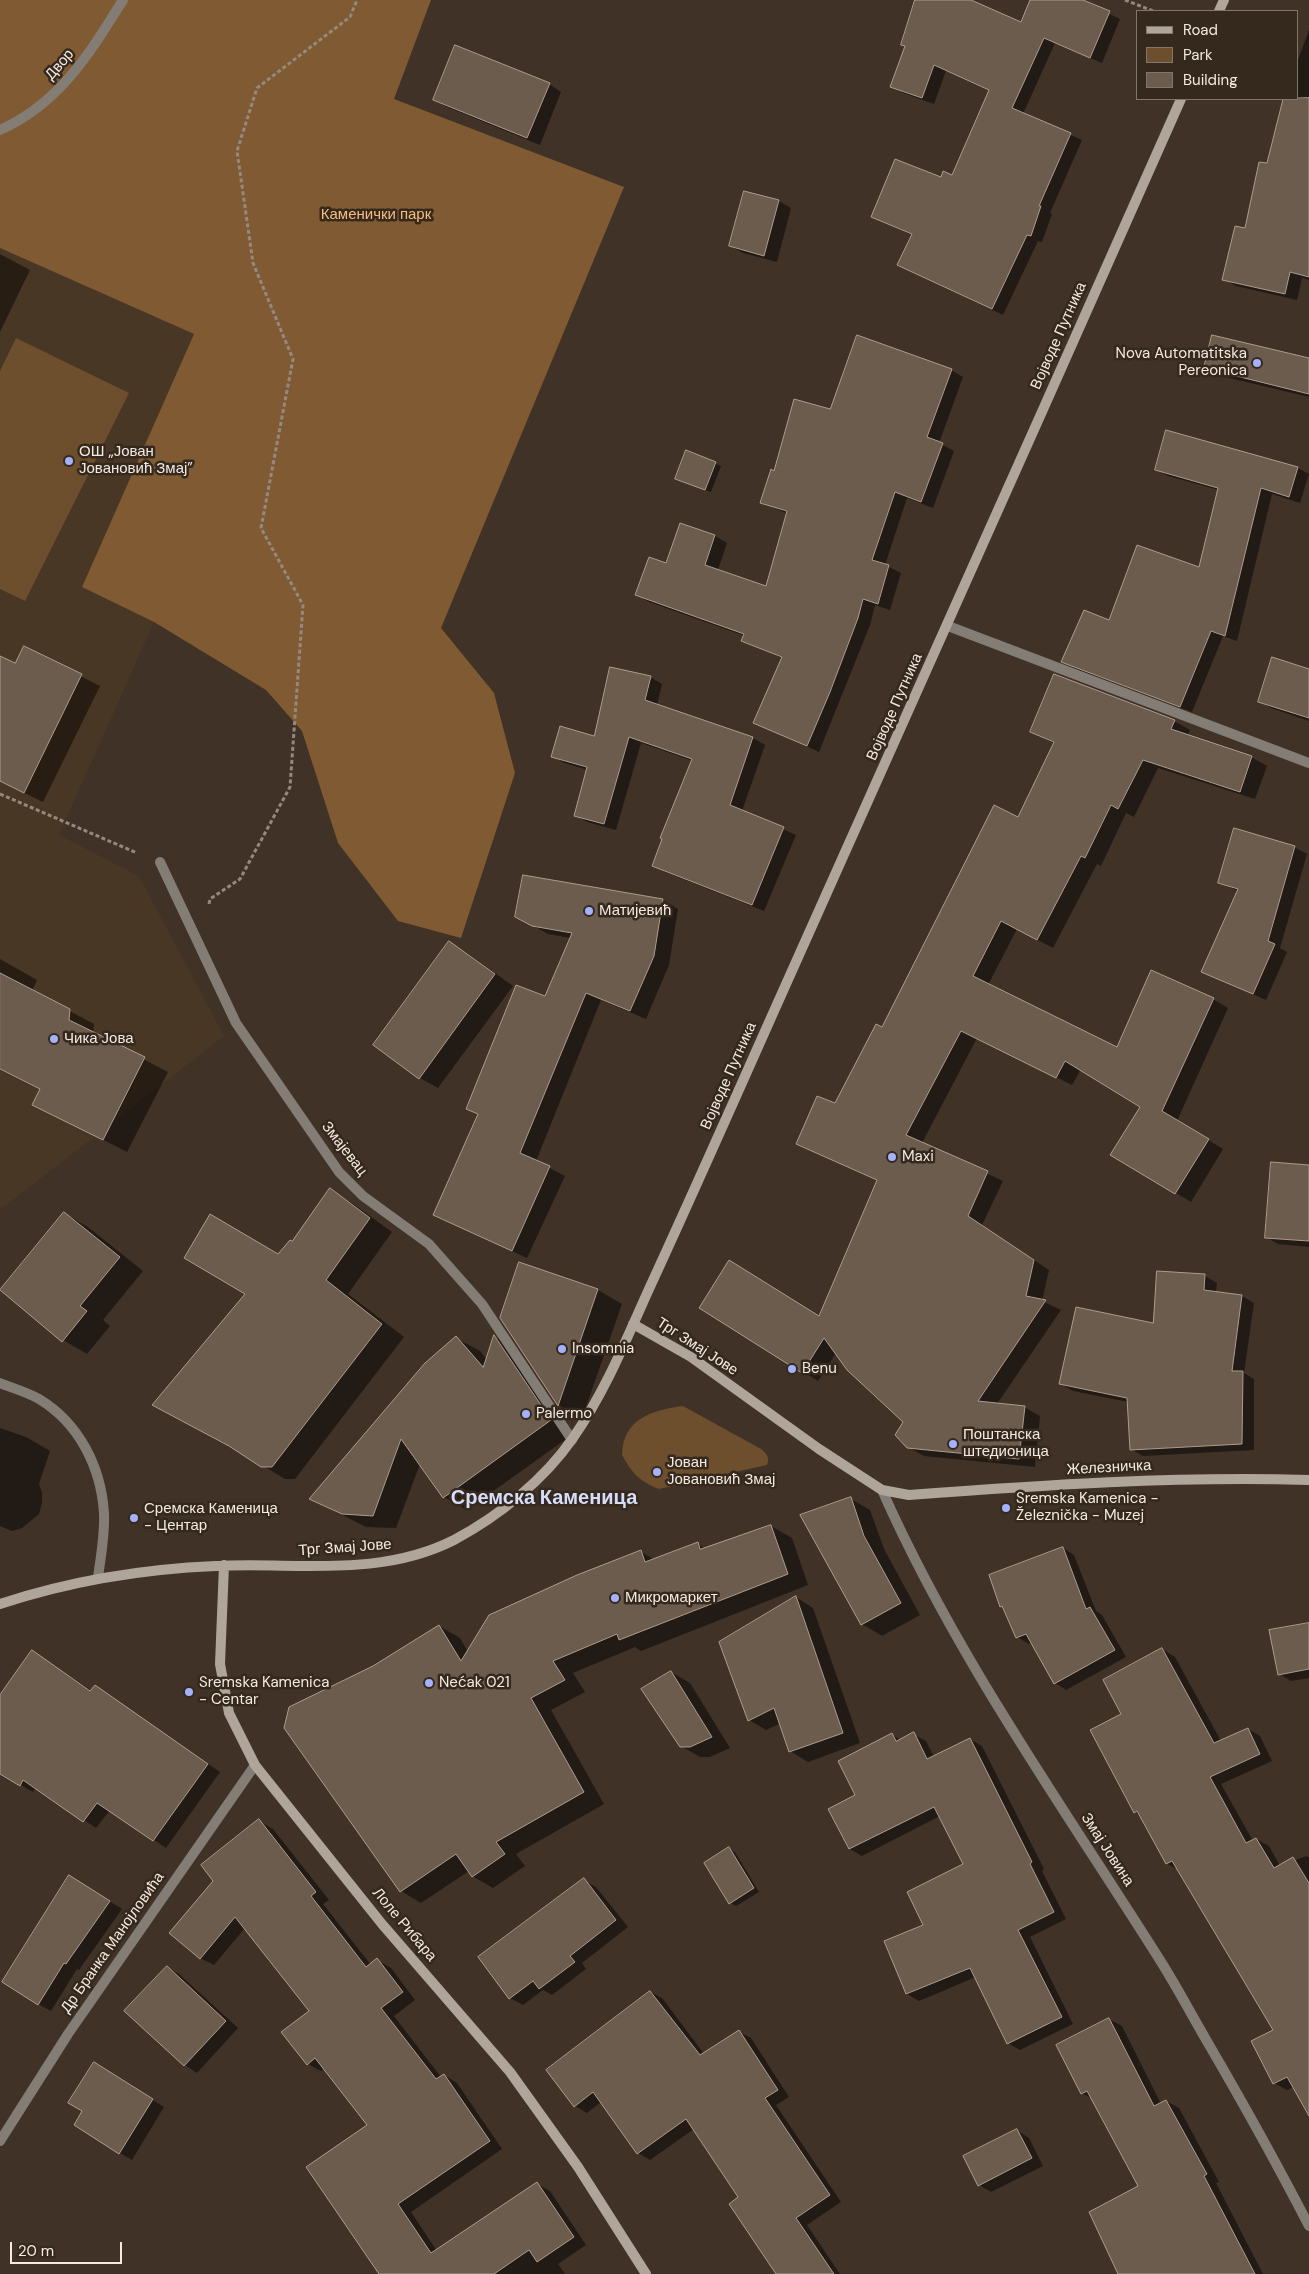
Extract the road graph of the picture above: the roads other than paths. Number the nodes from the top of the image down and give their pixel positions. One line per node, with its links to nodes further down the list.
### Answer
1 (122, 0): 3 (street, Двор)
2 (1180, 100): 4 (main road, Војводе Путника)
3 (0, 130)
4 (948, 626): 5 (street); 7 (main road, Војводе Путника)
5 (1309, 763)
6 (160, 862): 9 (street, Змајевац)
7 (633, 1324): 9 (main road, Трг Змај Јове); 11 (main road, Трг Змај Јове)
8 (0, 1383): 13 (street)
9 (572, 1440): 12 (main road, Трг Змај Јове)
10 (1309, 1480): 11 (main road, Железничка)
11 (882, 1490): 17 (street, Змај Јовина)
12 (224, 1565): 13 (main road, Трг Змај Јове); 15 (main road, Лоле Рибара)
13 (98, 1577): 14 (main road, Трг Змај Јове)
14 (0, 1604)
15 (255, 1765): 16 (street, Др Бранка Манојловића); 18 (main road, Лоле Рибара)
16 (0, 2140)
17 (1309, 2226)
18 (646, 2274)

